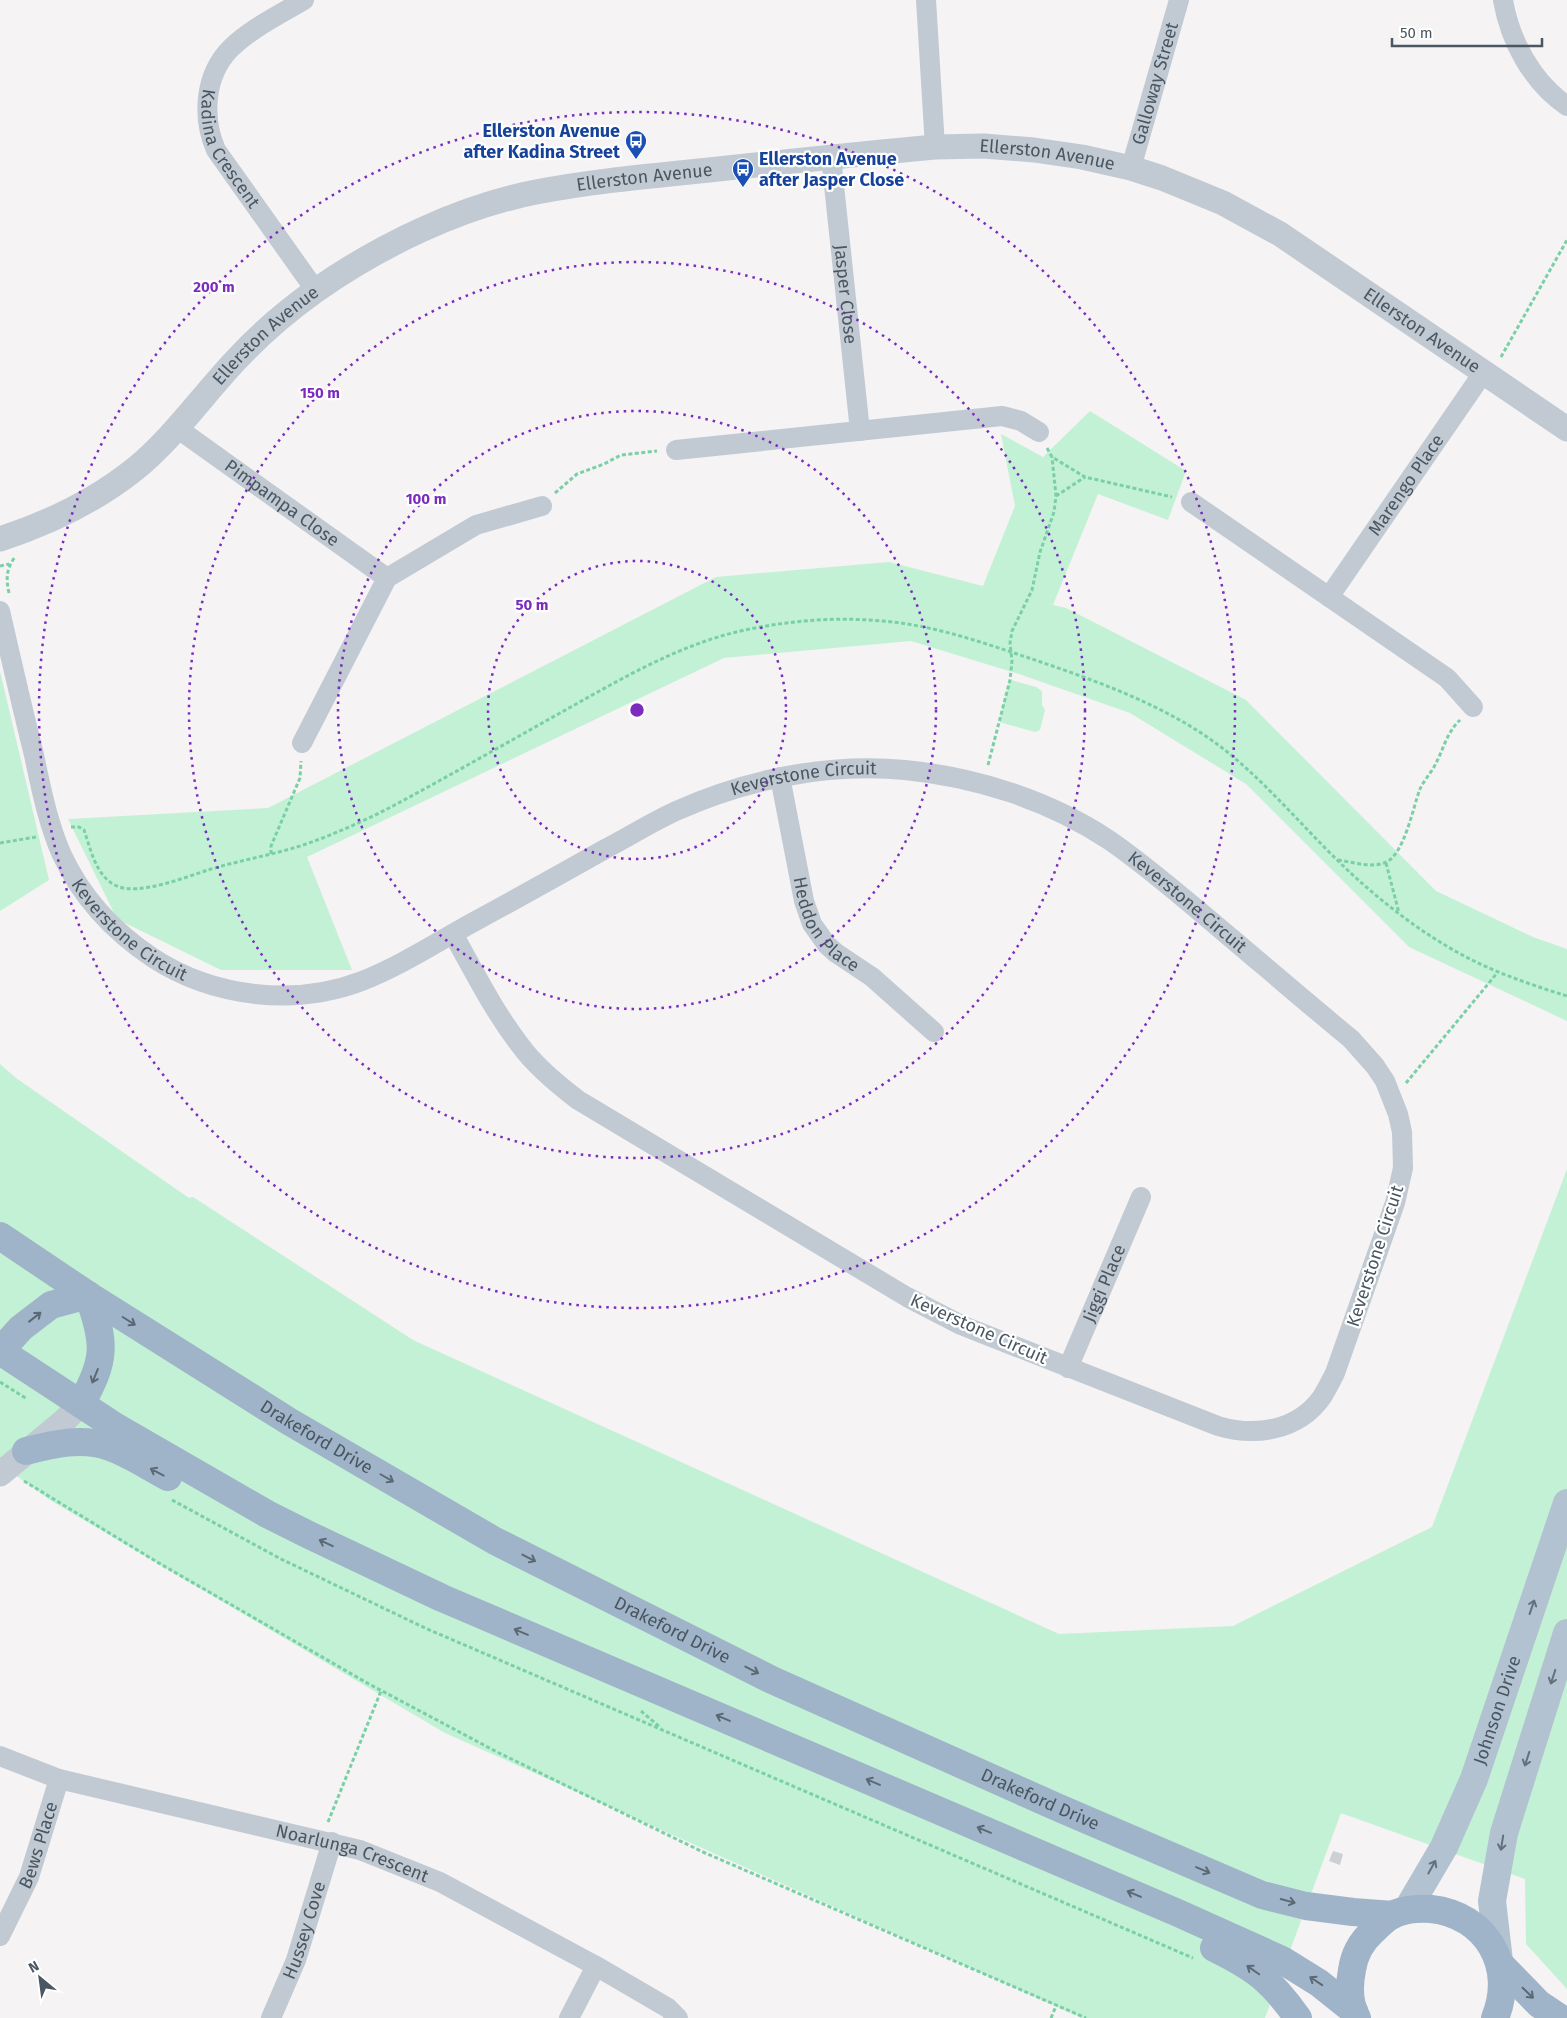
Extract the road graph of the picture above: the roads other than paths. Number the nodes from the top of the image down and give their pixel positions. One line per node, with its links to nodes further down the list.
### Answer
1 (304, 0): 9 (street, Kadina Crescent)
2 (926, 0): 6 (street)
3 (1179, 0): 8 (street, Galloway Street)
4 (1503, 0): 5 (street)
5 (1567, 106)
6 (935, 147): 7 (street, Ellerston Avenue); 8 (street, Ellerston Avenue)
7 (831, 157): 9 (street, Ellerston Avenue); 13 (street, Jasper Close)
8 (1131, 168): 10 (street, Ellerston Avenue)
9 (316, 291): 11 (street, Ellerston Avenue)
10 (1486, 375): 12 (street, Ellerston Avenue); 20 (street, Marengo Place)
11 (177, 428): 18 (street, Ellerston Avenue); 19 (street, Pimpampa Close)
12 (1567, 428)
13 (860, 431): 14 (street); 15 (street)
14 (1039, 432)
15 (676, 450)
16 (1191, 502): 20 (street)
17 (542, 506): 19 (street)
18 (0, 539)
19 (387, 578): 23 (street)
20 (1329, 597): 22 (street)
21 (0, 610): 25 (street, Keverstone Circuit)
22 (1473, 707)
23 (302, 743)
24 (780, 777): 25 (street, Keverstone Circuit); 26 (street, Heddon Place); 31 (street, Keverstone Circuit)
25 (453, 934): 31 (street, Keverstone Circuit)
26 (934, 1032)
27 (1141, 1197): 31 (street, Jiggi Place)
28 (0, 1236): 29 (highway, Drakeford Drive)
29 (88, 1295): 30 (highway, one-way to 29); 32 (highway, one-way to 32); 41 (highway, Drakeford Drive, one-way to 41)
30 (0, 1351): 32 (highway)
31 (1068, 1368)
32 (80, 1404): 33 (street); 36 (highway)
33 (26, 1451): 34 (street); 36 (highway, one-way to 33)
34 (11, 1477)
35 (1567, 1503): 41 (main road, Johnson Drive, one-way to 35)
36 (267, 1514): 42 (highway, one-way to 36)
37 (1567, 1633): 44 (main road, one-way to 44)
38 (0, 1756): 39 (street, Noarlunga Crescent)
39 (59, 1779): 40 (street, Noarlunga Crescent); 43 (street, Bews Place)
40 (327, 1841): 45 (street, Noarlunga Crescent); 47 (street, Hussey Cove)
41 (1400, 1912): 44 (highway, Drakeford Drive); 46 (highway)
42 (1178, 1913): 46 (highway, one-way to 42); 50 (highway, one-way to 42)
43 (0, 1936)
44 (1499, 1963): 51 (highway); 52 (highway, one-way to 52)
45 (596, 1966): 48 (street); 49 (street, Noarlunga Crescent)
46 (1356, 2015)
47 (271, 2018)
48 (569, 2018)
49 (678, 2018)
50 (1298, 2018)
51 (1494, 2018)
52 (1560, 2018)

